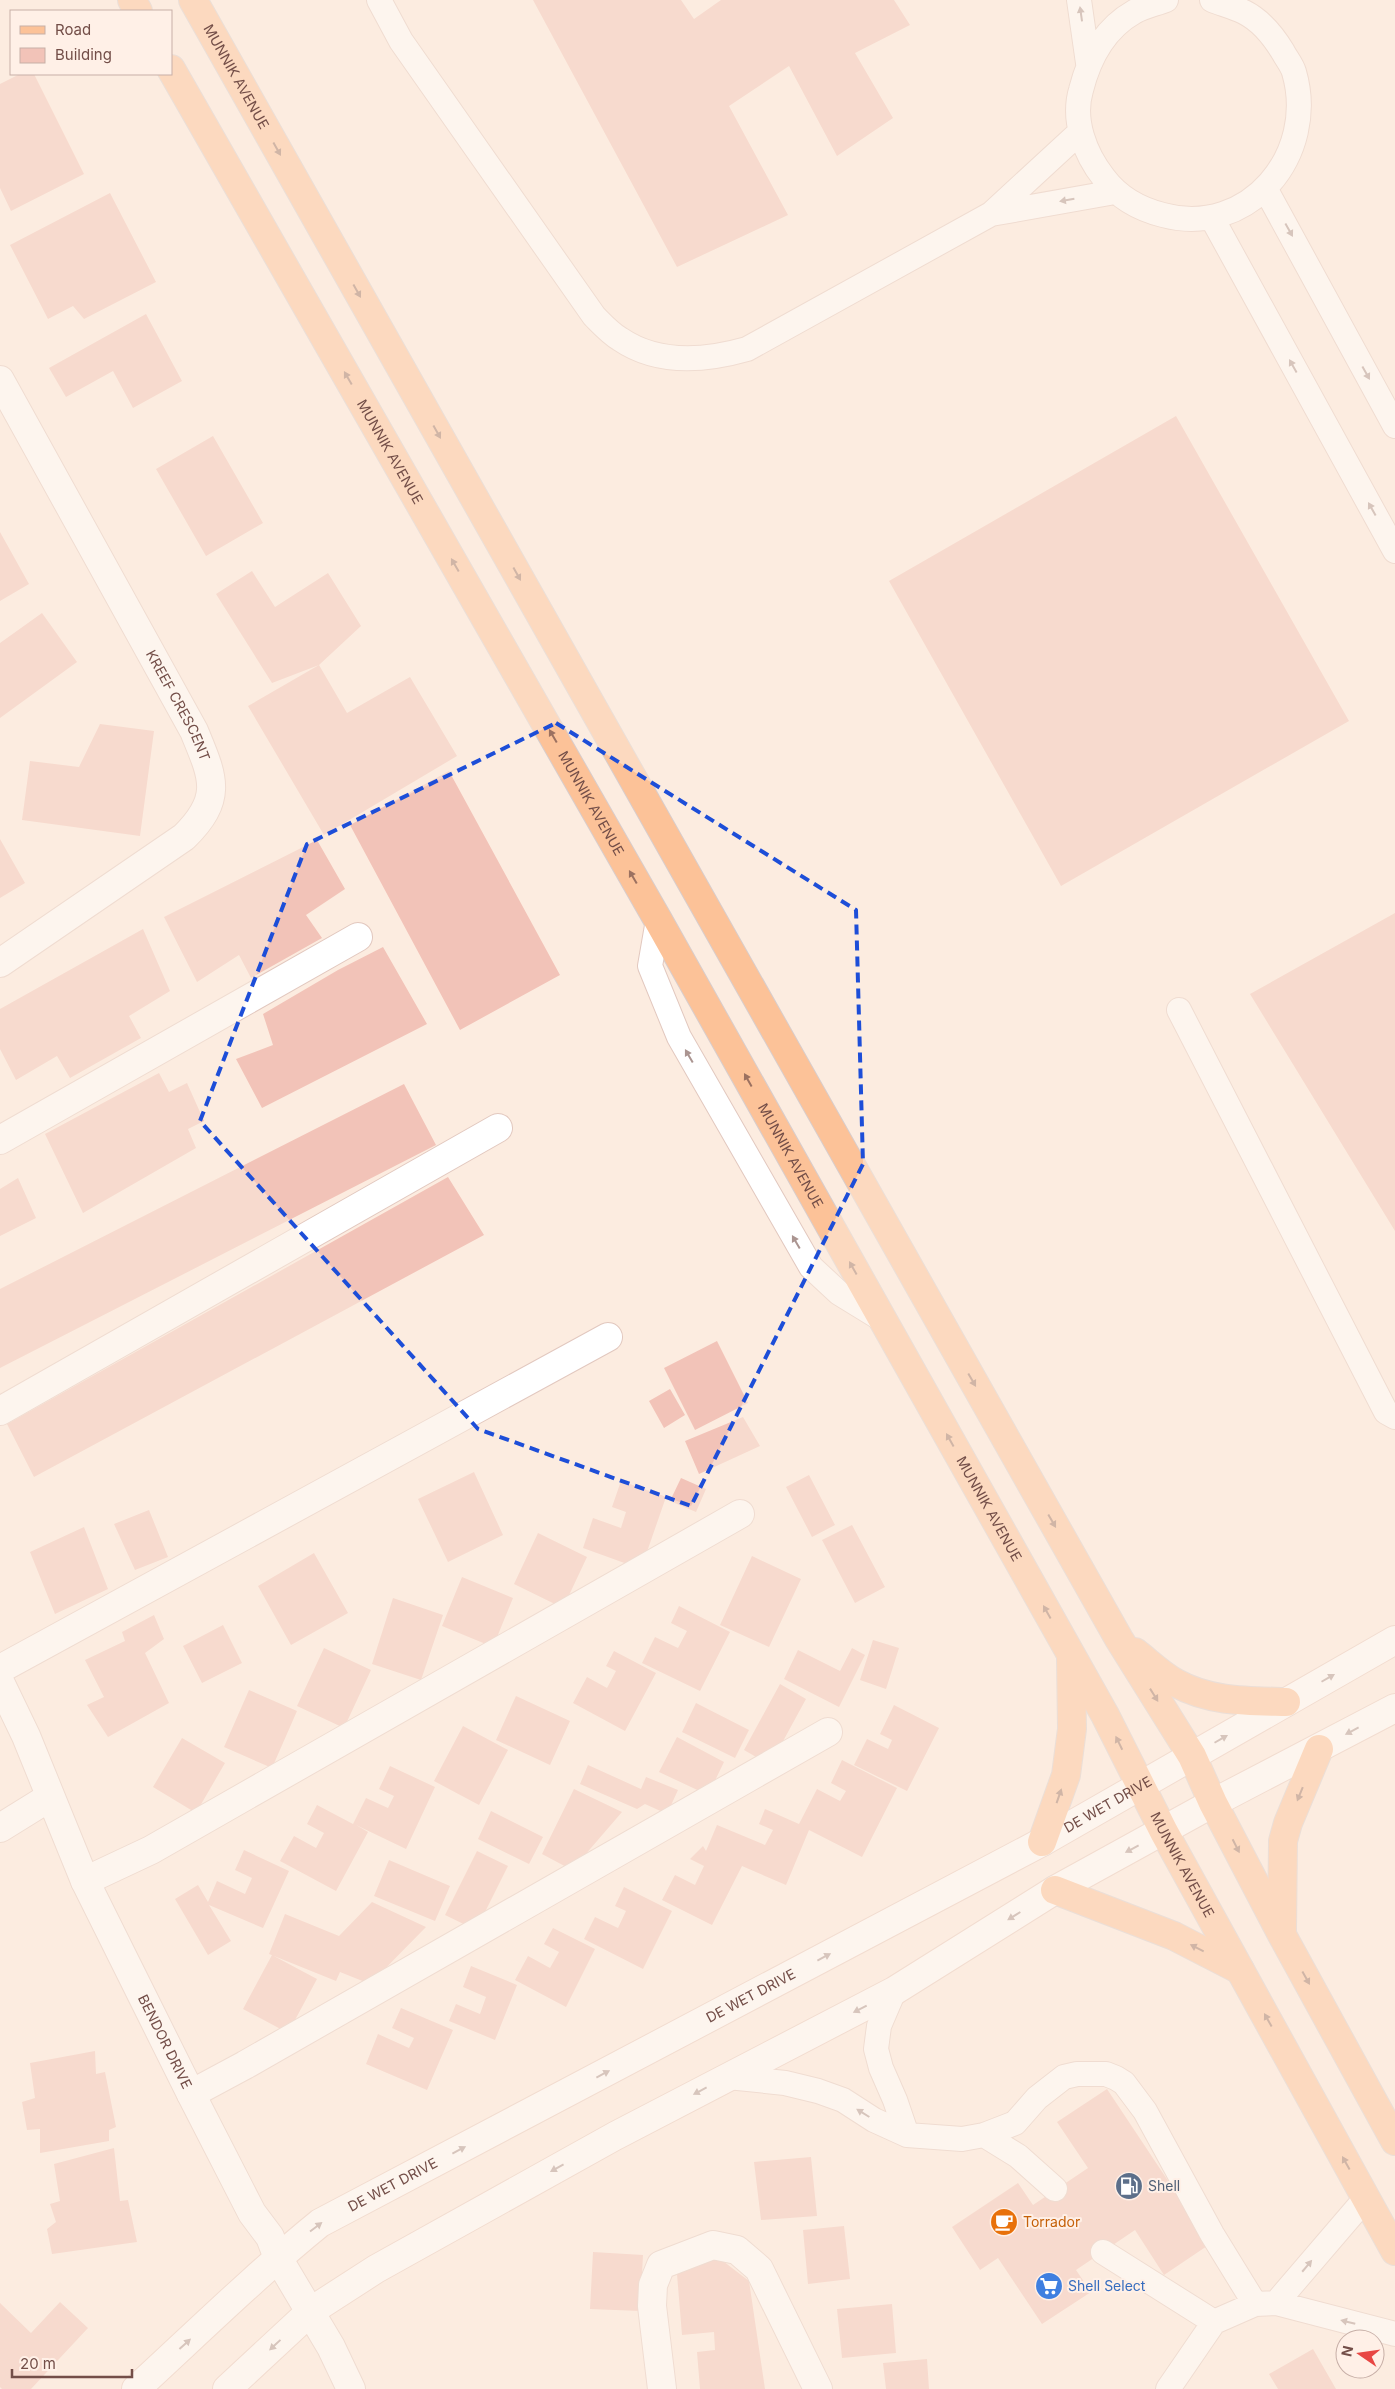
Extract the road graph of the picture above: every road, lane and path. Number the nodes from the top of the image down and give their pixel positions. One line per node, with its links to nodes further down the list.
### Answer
1 (193, 0): 27 (main road, MUNNIK AVENUE, one-way to 27)
2 (379, 0): 11 (lane)
3 (1079, 0): 6 (lane, one-way to 3)
4 (1166, 0): 6 (lane)
5 (1212, 0): 9 (lane)
6 (1088, 63): 8 (lane)
7 (172, 71): 16 (main road, MUNNIK AVENUE, one-way to 7)
8 (1080, 132): 10 (lane); 11 (lane)
9 (1265, 188): 12 (lane); 14 (lane, one-way to 14)
10 (1115, 192): 11 (lane, one-way to 11); 12 (lane)
11 (991, 214)
12 (1212, 218): 15 (lane, one-way to 12)
13 (0, 380): 18 (street, KREEF CRESCENT)
14 (1395, 426)
15 (1395, 551)
16 (658, 920): 22 (main road, MUNNIK AVENUE, one-way to 16); 22 (lane, one-way to 16)
17 (358, 937): 21 (street)
18 (0, 963)
19 (1179, 1010): 25 (lane)
20 (498, 1128): 24 (street)
21 (0, 1140)
22 (883, 1320): 29 (main road, MUNNIK AVENUE, one-way to 22)
23 (608, 1337): 30 (street)
24 (0, 1411)
25 (1395, 1418)
26 (740, 1514): 43 (street)
27 (1119, 1639): 32 (main road); 36 (main road, MUNNIK AVENUE, one-way to 36)
28 (1395, 1640): 32 (street, DE WET DRIVE, one-way to 28)
29 (1071, 1655): 37 (main road, MUNNIK AVENUE, one-way to 29); 42 (main road, one-way to 29)
30 (0, 1669)
31 (0, 1682): 38 (street, BENDOR DRIVE)
32 (1286, 1702): 36 (street, DE WET DRIVE, one-way to 32)
33 (1395, 1708): 35 (street, one-way to 35)
34 (828, 1732): 49 (street)
35 (1319, 1749): 39 (street); 45 (main road, one-way to 45)
36 (1192, 1756): 37 (street, DE WET DRIVE); 39 (main road, MUNNIK AVENUE)
37 (1140, 1786): 41 (main road, MUNNIK AVENUE); 42 (street, DE WET DRIVE)
38 (50, 1797): 40 (street); 43 (street, BENDOR DRIVE)
39 (1213, 1803): 41 (street); 45 (main road, MUNNIK AVENUE, one-way to 45)
40 (0, 1828)
41 (1164, 1832): 44 (street, one-way to 44); 46 (main road, MUNNIK AVENUE)
42 (1042, 1842): 57 (street, DE WET DRIVE, one-way to 42)
43 (85, 1881): 49 (street, BENDOR DRIVE)
44 (1055, 1890): 46 (main road, one-way to 44); 47 (street, one-way to 47)
45 (1282, 1935): 52 (main road, MUNNIK AVENUE, one-way to 52)
46 (1240, 1970): 54 (main road, MUNNIK AVENUE, one-way to 46)
47 (894, 1991): 48 (street, one-way to 48); 50 (lane)
48 (728, 2077): 50 (lane, one-way to 48); 59 (street, one-way to 59)
49 (191, 2094): 57 (street, BENDOR DRIVE)
50 (907, 2135): 51 (lane)
51 (984, 2136): 53 (lane); 58 (lane)
52 (1395, 2141)
53 (1055, 2189)
54 (1366, 2198): 56 (main road, MUNNIK AVENUE); 58 (lane, one-way to 54)
55 (1103, 2252): 60 (lane)
56 (1395, 2252)
57 (278, 2258): 59 (street, BENDOR DRIVE); 62 (street, DE WET DRIVE, one-way to 57)
58 (1266, 2304): 60 (lane); 61 (lane, one-way to 58)
59 (311, 2312): 63 (street, one-way to 63); 64 (street, BENDOR DRIVE)
60 (1214, 2322): 67 (lane)
61 (1395, 2334)
62 (136, 2389)
63 (227, 2389)
64 (351, 2389)
65 (662, 2389): 66 (street)
66 (818, 2389)
67 (1168, 2389)

